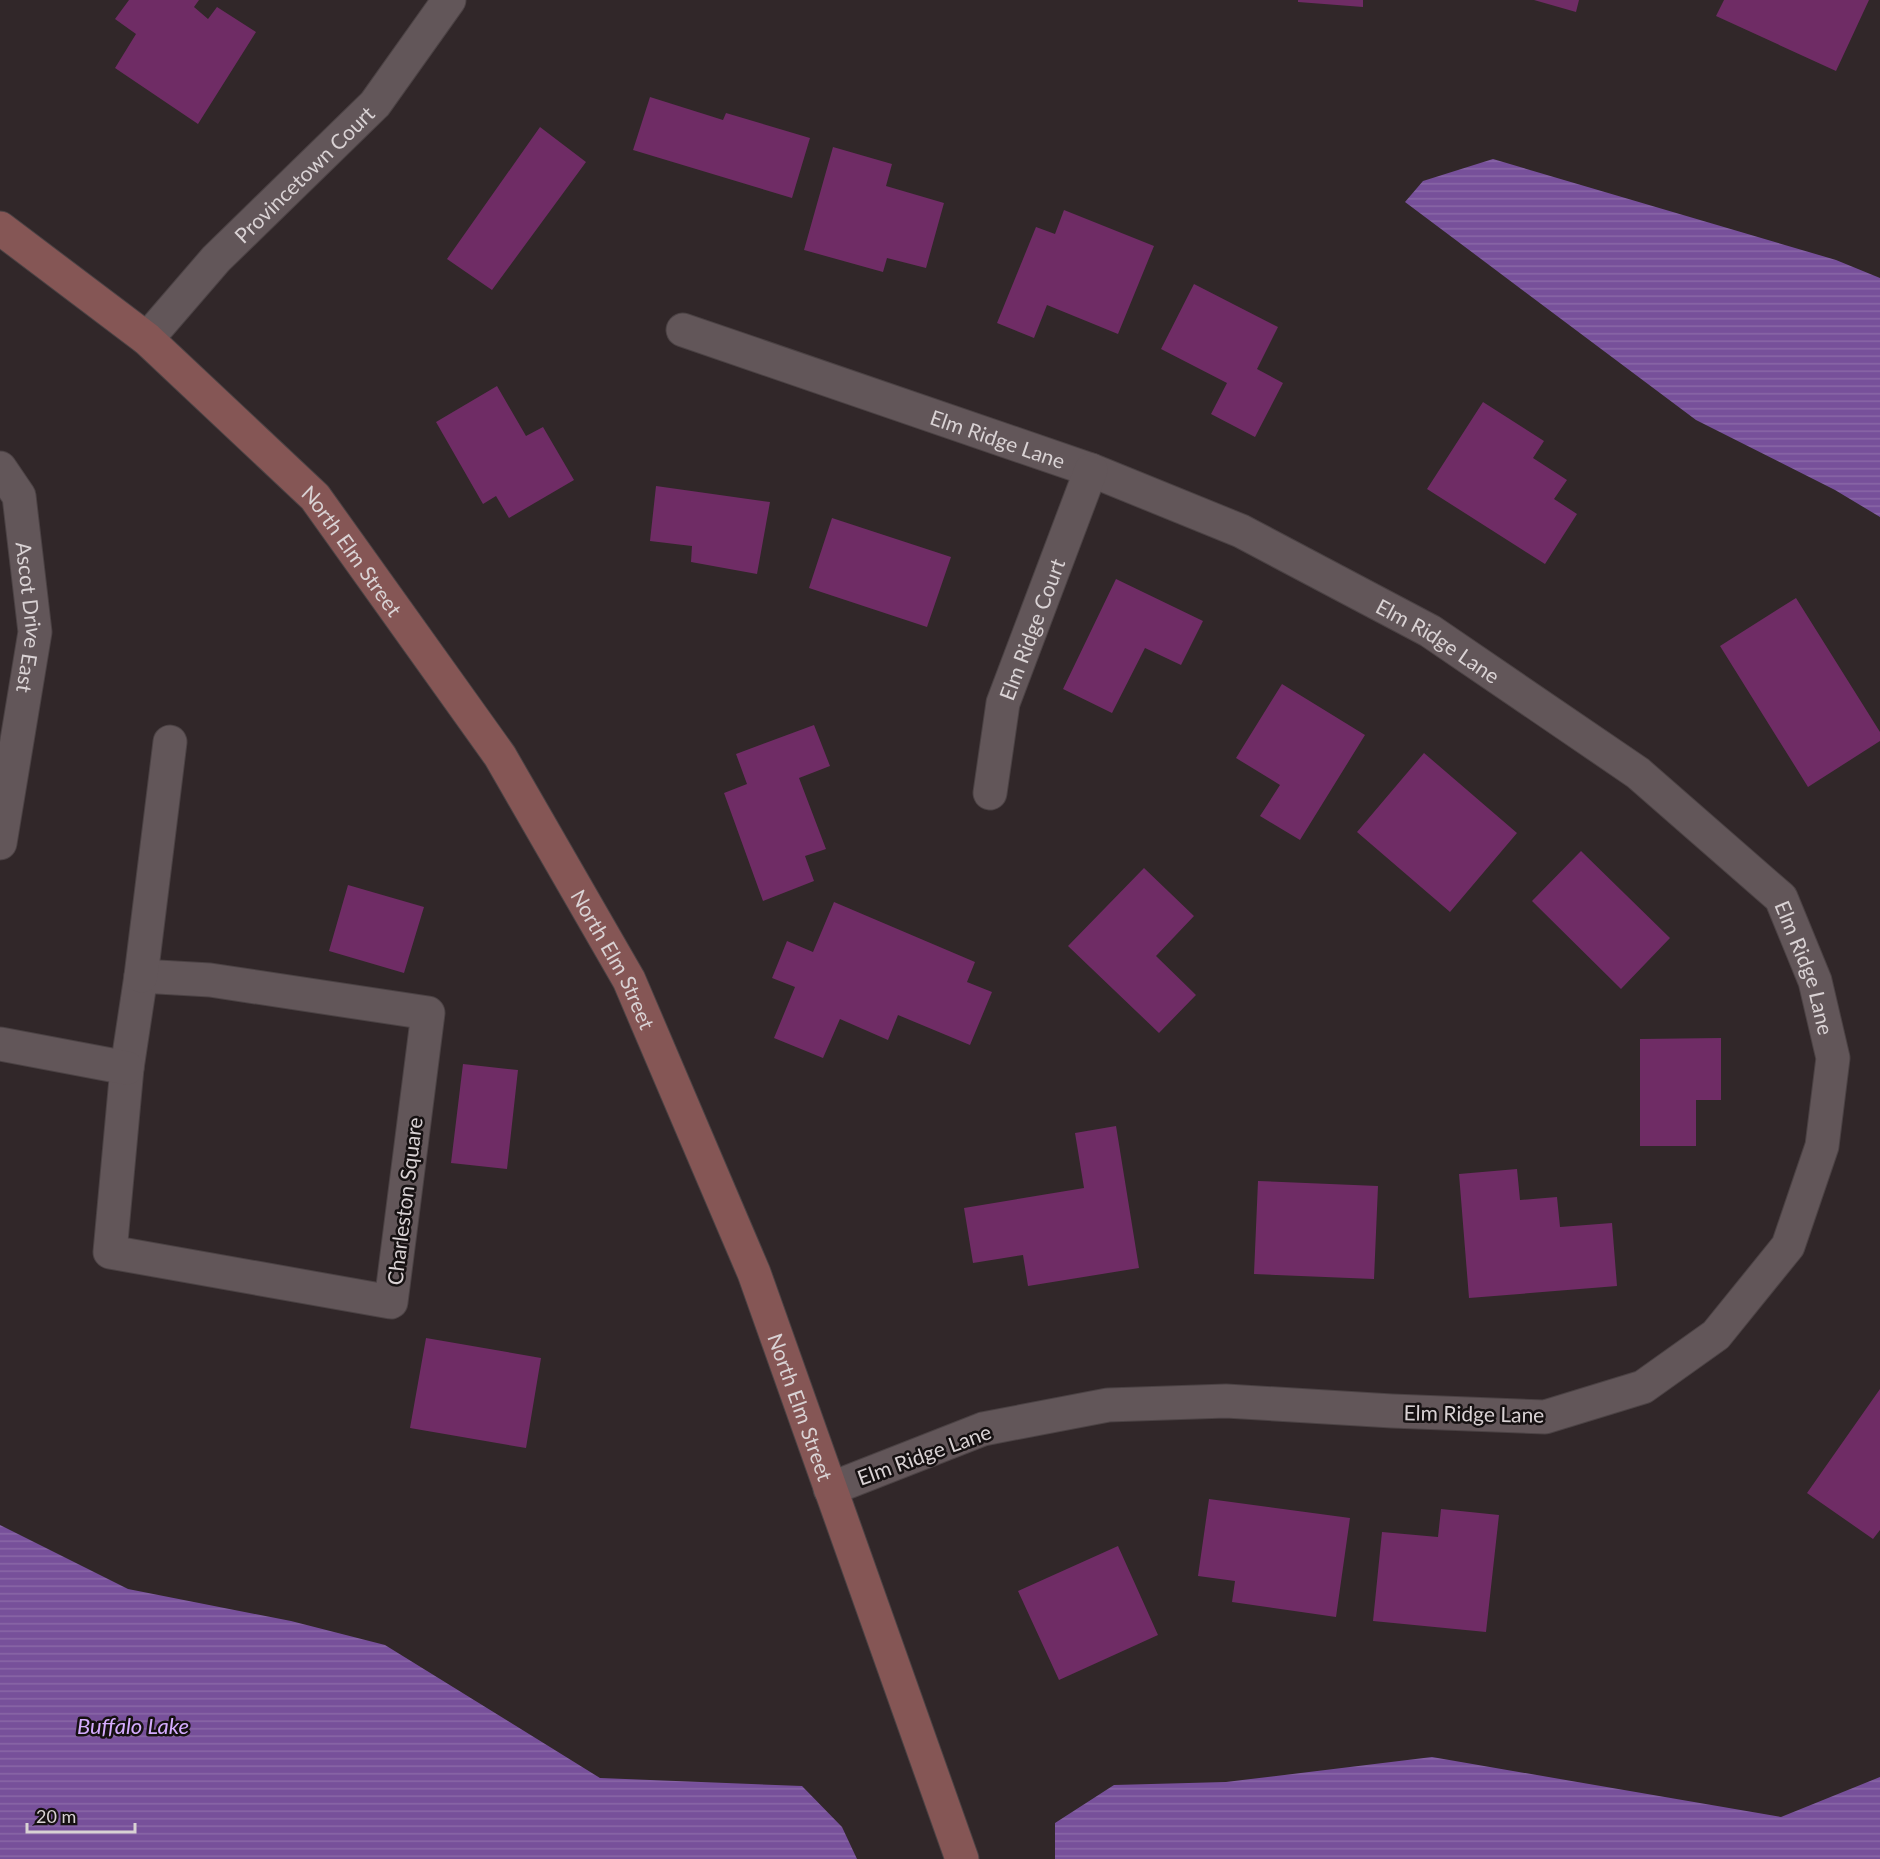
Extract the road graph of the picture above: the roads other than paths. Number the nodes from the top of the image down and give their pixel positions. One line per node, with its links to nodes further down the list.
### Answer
1 (438, 4): 4 (street, Provincetown Court)
2 (0, 228): 4 (main road, North Elm Street)
3 (682, 330): 6 (street, Elm Ridge Lane)
4 (147, 339): 13 (main road, North Elm Street)
5 (0, 468): 9 (street, Ascot Drive East)
6 (1091, 470): 8 (street, Elm Ridge Court); 13 (street, Elm Ridge Lane)
7 (170, 742): 10 (street)
8 (990, 794)
9 (0, 843)
10 (141, 976): 12 (street, Charleston Square); 12 (street, Charleston Square)
11 (0, 1044): 12 (street)
12 (127, 1068)
13 (830, 1489): 14 (main road, North Elm Street)
14 (962, 1859)

